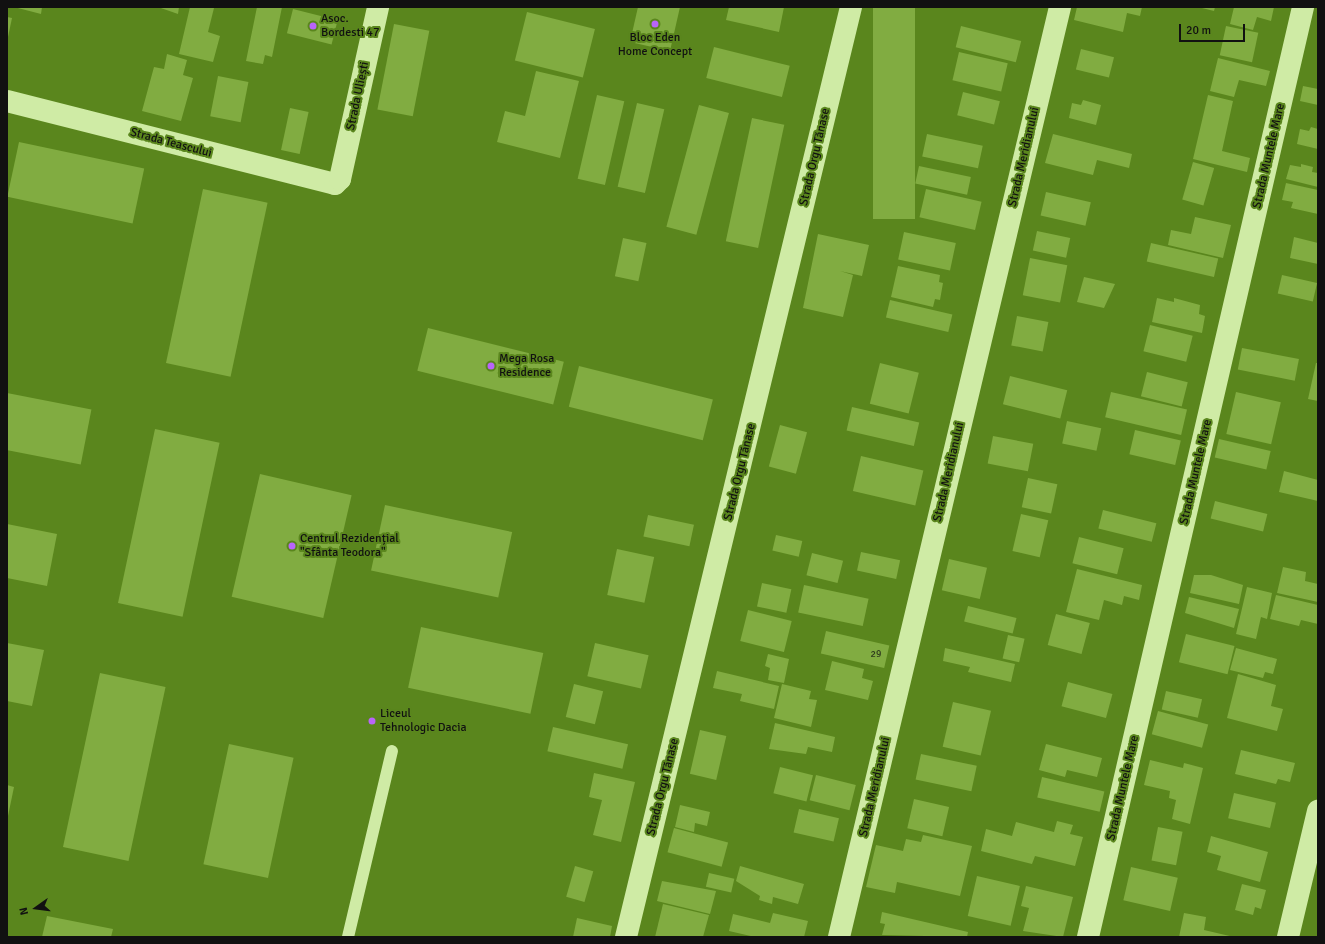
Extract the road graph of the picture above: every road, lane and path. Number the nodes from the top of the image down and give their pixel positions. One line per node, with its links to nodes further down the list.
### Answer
1 (851, 7): 10 (street, Strada Orgu Tănase)
2 (1060, 7): 11 (street, Strada Meridianului)
3 (1303, 7): 12 (street, Strada Muntele Mare)
4 (372, 8): 6 (street, Strada Uliești)
5 (7, 101): 6 (street, Strada Teascului)
6 (335, 184)
7 (392, 751): 9 (lane)
8 (1318, 811): 13 (street)
9 (348, 937)
10 (626, 937)
11 (839, 937)
12 (1088, 937)
13 (1288, 937)

